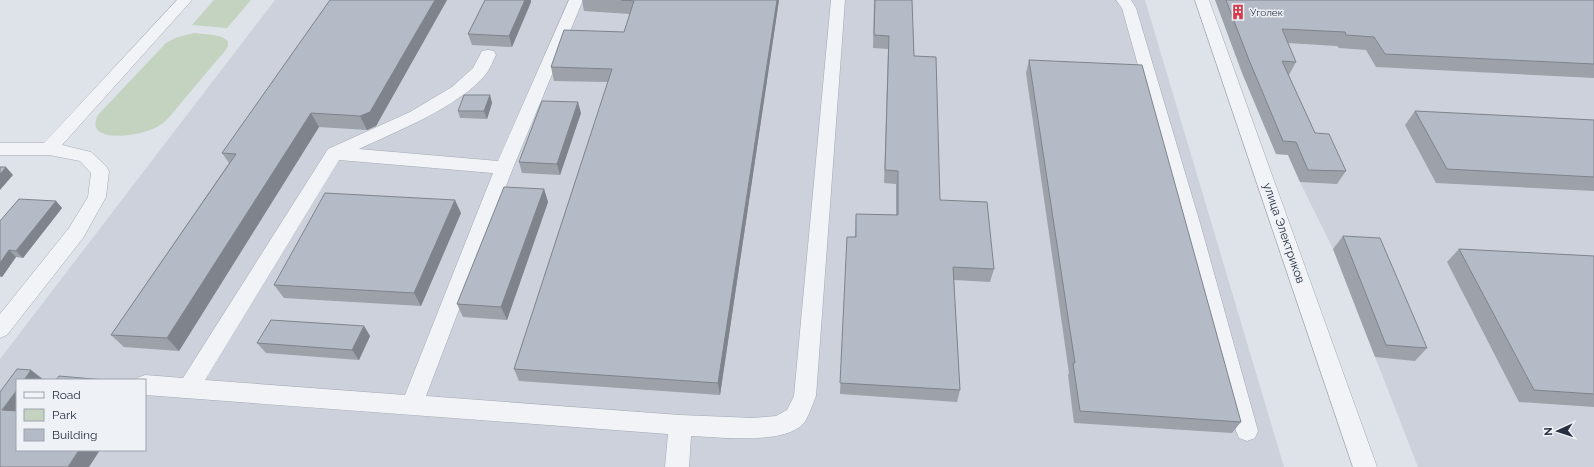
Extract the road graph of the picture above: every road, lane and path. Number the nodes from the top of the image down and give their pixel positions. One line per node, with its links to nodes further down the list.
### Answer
1 (185, 0): 8 (street)
2 (576, 0): 10 (street)
3 (838, 0): 15 (street)
4 (1123, 0): 16 (street)
5 (1202, 0): 18 (street, улица Электриков)
6 (488, 56): 9 (street)
7 (0, 149): 8 (street)
8 (49, 149): 11 (street)
9 (334, 153): 10 (street); 13 (street)
10 (504, 168): 14 (street)
11 (0, 329)
12 (146, 385): 13 (street)
13 (188, 389): 14 (street)
14 (412, 405): 15 (street)
15 (680, 425): 17 (street)
16 (1247, 431)
17 (676, 467)
18 (1365, 467)

